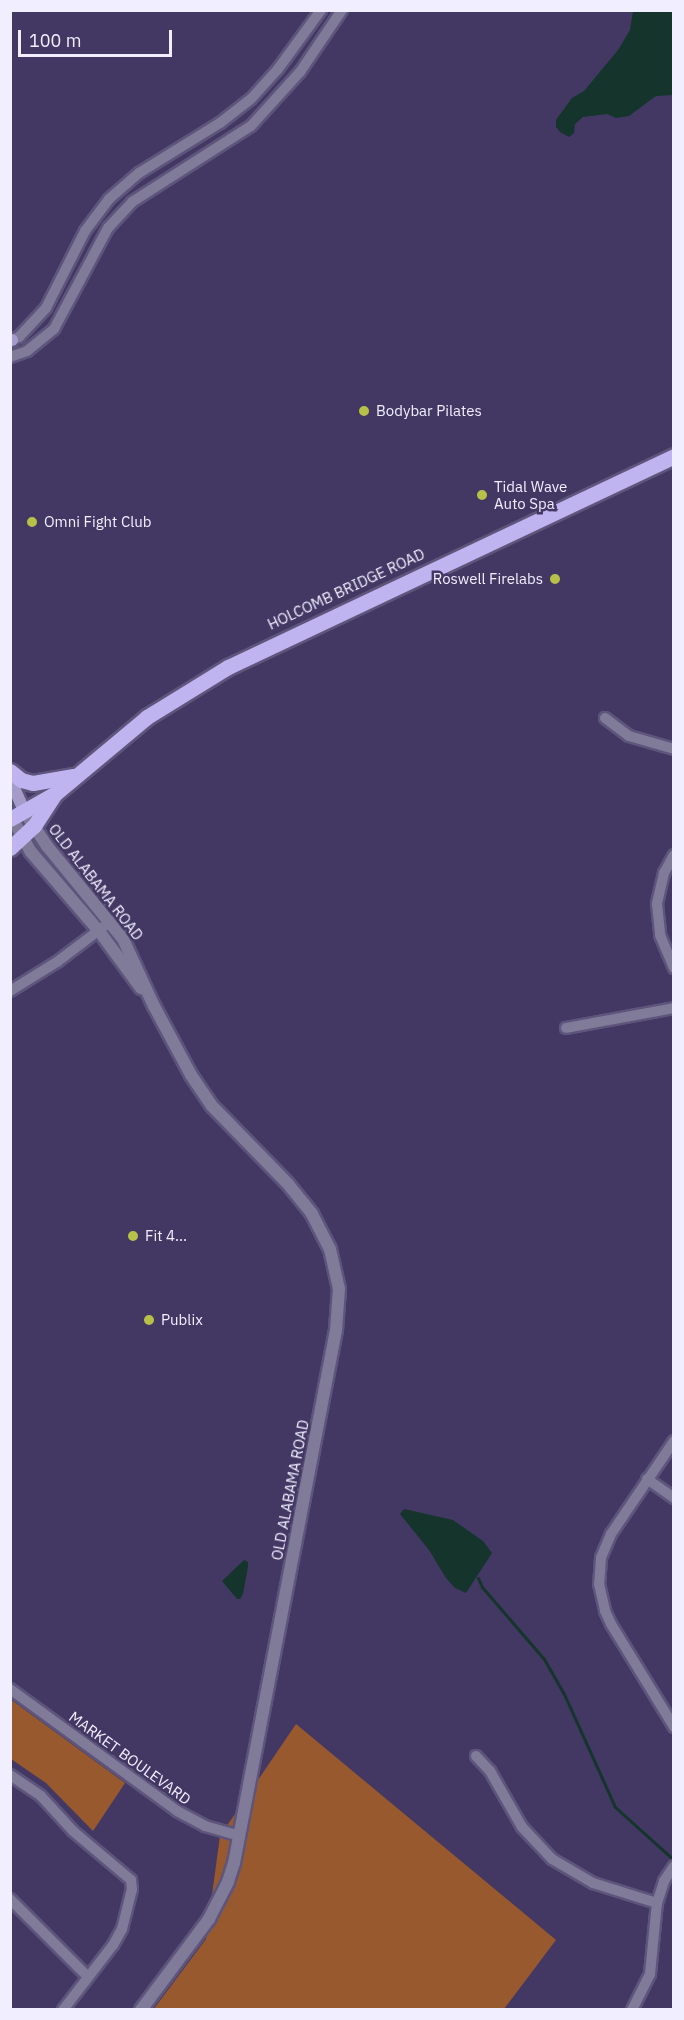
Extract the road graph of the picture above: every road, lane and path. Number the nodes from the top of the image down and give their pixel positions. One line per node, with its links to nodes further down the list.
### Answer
1 (321, 10): 3 (street)
2 (342, 10): 4 (street)
3 (11, 340)
4 (10, 357)
5 (674, 456): 9 (main road, HOLCOMB BRIDGE ROAD)
6 (605, 718): 7 (street)
7 (674, 749)
8 (10, 771): 9 (main road)
9 (76, 775): 11 (main road, HOLCOMB BRIDGE ROAD)
10 (10, 779): 12 (main road, OLD ALABAMA ROAD)
11 (56, 793): 12 (main road, HOLCOMB BRIDGE ROAD); 13 (main road, HOLCOMB BRIDGE ROAD)
12 (14, 816): 13 (street, OLD ALABAMA ROAD); 14 (street, OLD ALABAMA ROAD)
13 (34, 826): 14 (main road, HOLCOMB BRIDGE ROAD); 16 (street, OLD ALABAMA ROAD)
14 (16, 843): 17 (street, OLD ALABAMA ROAD)
15 (674, 855): 18 (street)
16 (111, 921): 17 (street); 20 (street, OLD ALABAMA ROAD)
17 (99, 931): 19 (street); 20 (street, OLD ALABAMA ROAD)
18 (674, 968)
19 (10, 991)
20 (154, 1006): 30 (street, OLD ALABAMA ROAD)
21 (674, 1008): 22 (street)
22 (566, 1028)
23 (674, 1441): 24 (street)
24 (646, 1479): 25 (street); 27 (street)
25 (674, 1498)
26 (10, 1689): 30 (street, MARKET BOULEVARD)
27 (674, 1727)
28 (476, 1756): 33 (street)
29 (10, 1775): 34 (street)
30 (240, 1836): 36 (street, OLD ALABAMA ROAD)
31 (674, 1866): 33 (street)
32 (10, 1899): 34 (street)
33 (657, 1904): 37 (street)
34 (88, 1977): 35 (street)
35 (63, 2010)
36 (141, 2010)
37 (632, 2010)

